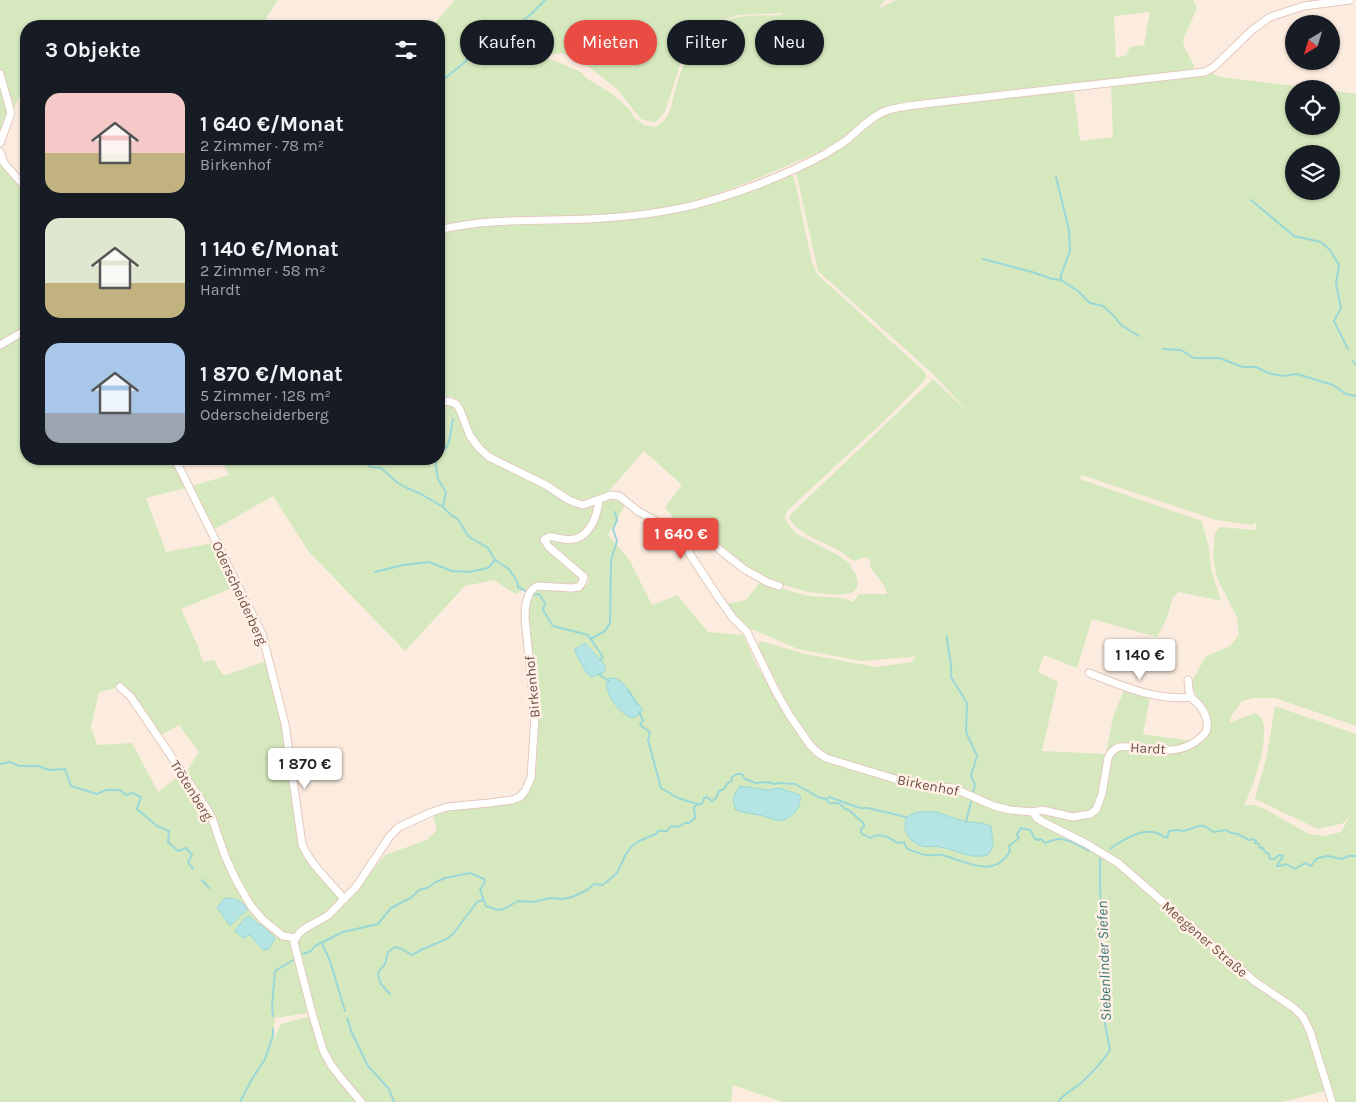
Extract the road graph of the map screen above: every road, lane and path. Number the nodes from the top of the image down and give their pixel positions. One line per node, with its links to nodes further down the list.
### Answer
1 (1350, 0): 6 (street)
2 (0, 74): 3 (street)
3 (0, 143)
4 (0, 152): 5 (street)
5 (20, 181)
6 (445, 229)
7 (20, 333): 8 (street)
8 (0, 345)
9 (445, 403): 11 (street, Birkenhof)
10 (178, 465): 19 (street, Oderscheiderberg)
11 (599, 500): 12 (street, Birkenhof); 19 (street, Birkenhof)
12 (676, 533): 13 (street, Birkenhof); 18 (street, Birkenhof)
13 (779, 586)
14 (1089, 673): 17 (street)
15 (1188, 680): 17 (street, Hardt)
16 (120, 687): 20 (street, Trötenberg)
17 (1191, 698): 18 (street, Hardt)
18 (1033, 812): 22 (street, Meegener Straße)
19 (344, 899): 20 (street)
20 (294, 938): 21 (street)
21 (361, 1102)
22 (1332, 1102)

